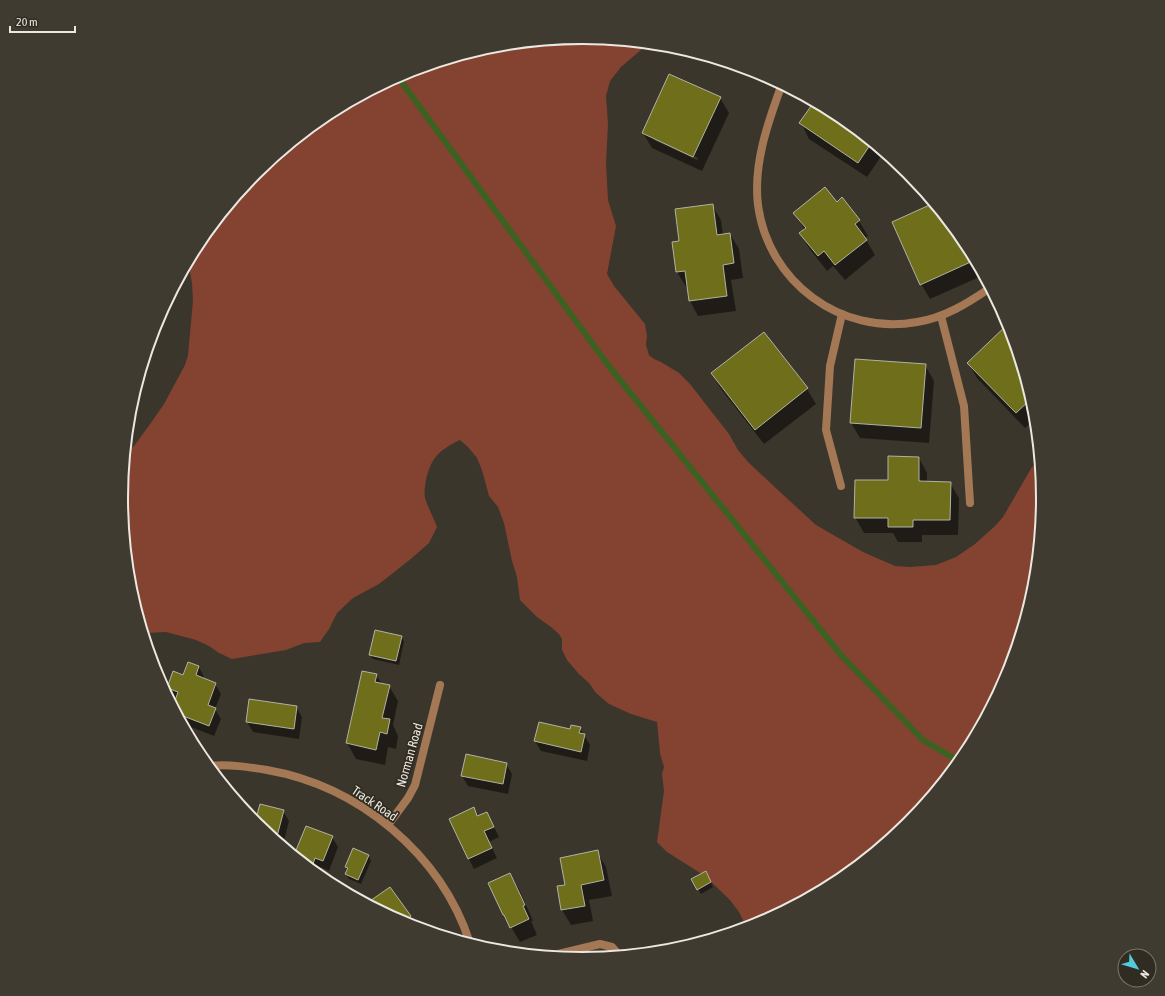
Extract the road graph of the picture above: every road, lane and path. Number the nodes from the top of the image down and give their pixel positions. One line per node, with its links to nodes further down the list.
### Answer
1 (780, 90): 3 (street)
2 (986, 290): 4 (street)
3 (842, 314): 4 (street); 5 (street)
4 (941, 316): 6 (street)
5 (841, 486)
6 (970, 503)
7 (440, 685): 9 (street, Norman Road)
8 (216, 766): 9 (street, Track Road)
9 (388, 825): 10 (street, Track Road)
10 (468, 938)
11 (615, 951): 12 (street)
12 (569, 952)

